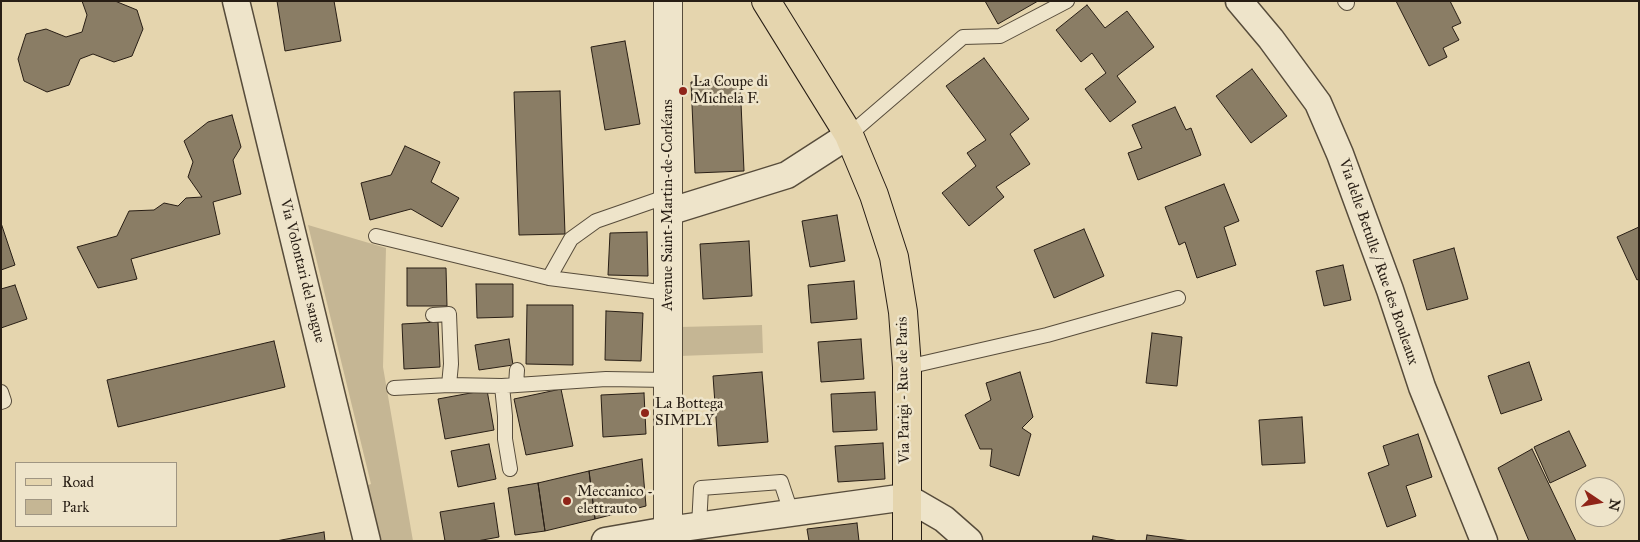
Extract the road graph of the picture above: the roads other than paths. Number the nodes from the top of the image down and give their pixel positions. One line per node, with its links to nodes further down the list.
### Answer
1 (236, 1): 29 (street, Via Volontari del sangue)
2 (766, 1): 6 (main road, Via Parigi - Rue de Paris)
3 (1067, 1): 6 (lane)
4 (1239, 1): 33 (street, Via delle Betulle / Rue des Bouleaux)
5 (668, 6): 7 (street, Avenue Saint-Martin-de-Corléans)
6 (849, 135): 7 (street); 13 (main road, Via Parigi - Rue de Paris)
7 (668, 204): 9 (lane); 10 (street, Avenue Saint-Martin-de-Corléans)
8 (376, 236): 9 (lane)
9 (549, 278): 10 (lane)
10 (668, 293): 15 (street, Avenue Saint-Martin-de-Corléans)
11 (1178, 298): 13 (lane)
12 (433, 315): 16 (lane)
13 (907, 367): 23 (main road, Via Parigi - Rue de Paris)
14 (518, 370): 17 (lane)
15 (668, 380): 17 (lane); 27 (street, Avenue Saint-Martin-de-Corléans)
16 (449, 385): 18 (lane); 19 (lane)
17 (516, 385): 18 (lane)
18 (502, 386): 22 (lane)
19 (394, 388)
20 (1, 392): 21 (lane)
21 (1, 402)
22 (510, 469)
23 (906, 497): 24 (street); 31 (main road, Via Parigi - Rue de Paris); 32 (street)
24 (791, 512): 25 (street); 26 (lane)
25 (760, 517): 26 (street); 30 (street)
26 (699, 526): 27 (street)
27 (667, 535): 28 (street)
28 (610, 540)
29 (368, 541)
30 (730, 541)
31 (907, 541)
32 (969, 541)
33 (1484, 541)

